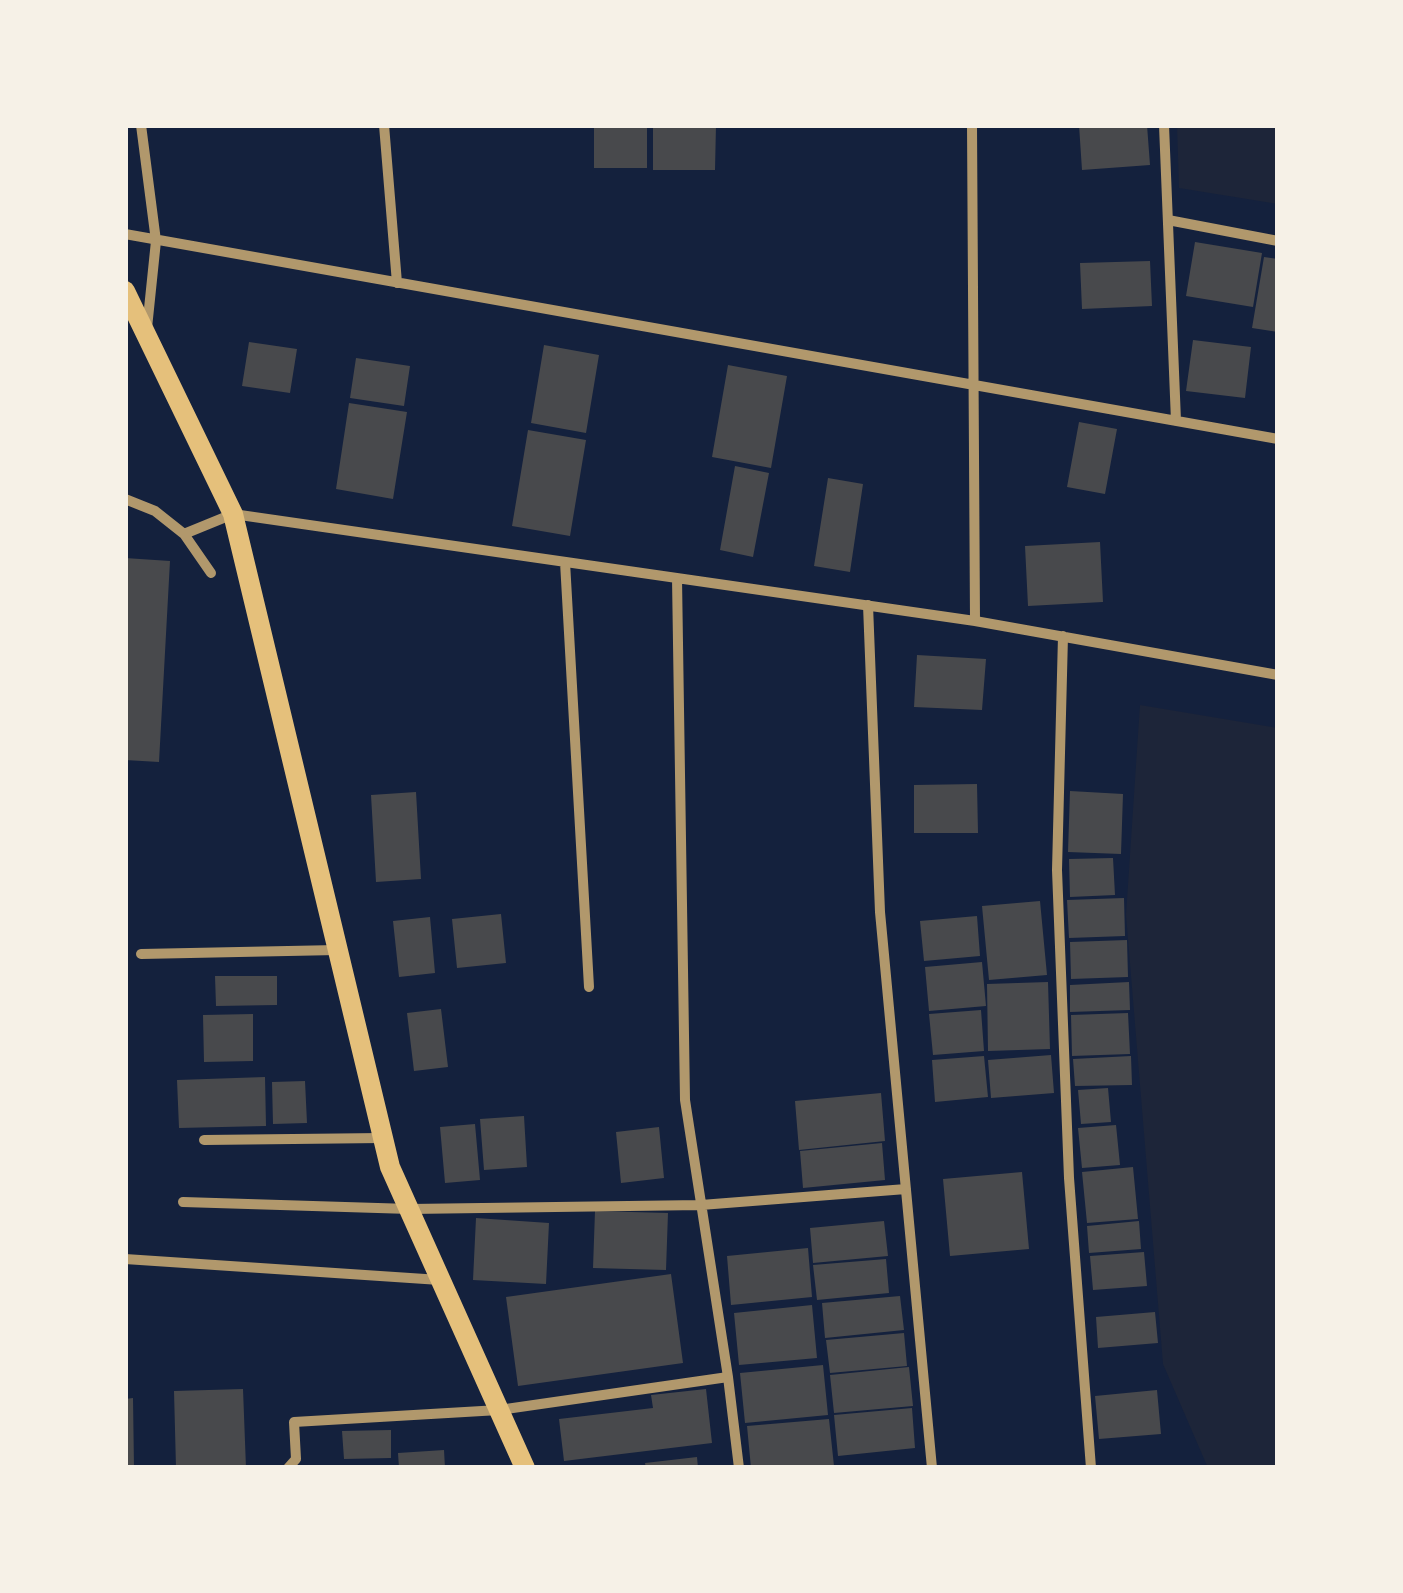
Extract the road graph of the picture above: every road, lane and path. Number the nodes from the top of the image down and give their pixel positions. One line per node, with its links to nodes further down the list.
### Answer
1 (141, 125): 7 (street)
2 (384, 125): 9 (street)
3 (972, 125): 12 (street)
4 (1164, 125): 5 (street)
5 (1168, 220): 8 (street); 13 (street)
6 (125, 234): 7 (street)
7 (156, 241): 9 (street); 11 (street)
8 (1278, 241)
9 (398, 283): 12 (street)
10 (125, 291): 11 (main road)
11 (147, 335): 16 (main road)
12 (976, 383): 13 (street); 22 (street)
13 (1176, 421): 14 (street)
14 (1278, 439)
15 (125, 499): 17 (street)
16 (233, 514): 17 (street); 18 (street); 25 (main road)
17 (184, 534): 19 (street)
18 (566, 562): 20 (street); 27 (street)
19 (211, 573)
20 (677, 578): 21 (street); 32 (street)
21 (868, 605): 22 (street); 30 (street)
22 (975, 621): 23 (street)
23 (1062, 636): 24 (street); 42 (street)
24 (1278, 675)
25 (338, 950): 26 (street); 28 (main road)
26 (142, 954)
27 (589, 987)
28 (383, 1138): 29 (street); 33 (main road)
29 (204, 1140)
30 (906, 1189): 32 (street); 41 (street)
31 (183, 1202): 33 (street)
32 (701, 1204): 33 (street); 36 (street)
33 (410, 1209): 35 (main road)
34 (125, 1259): 35 (street)
35 (441, 1280): 37 (main road)
36 (728, 1377): 37 (street); 40 (street)
37 (499, 1410): 38 (street); 39 (main road)
38 (288, 1468)
39 (525, 1468)
40 (739, 1468)
41 (932, 1468)
42 (1091, 1468)

